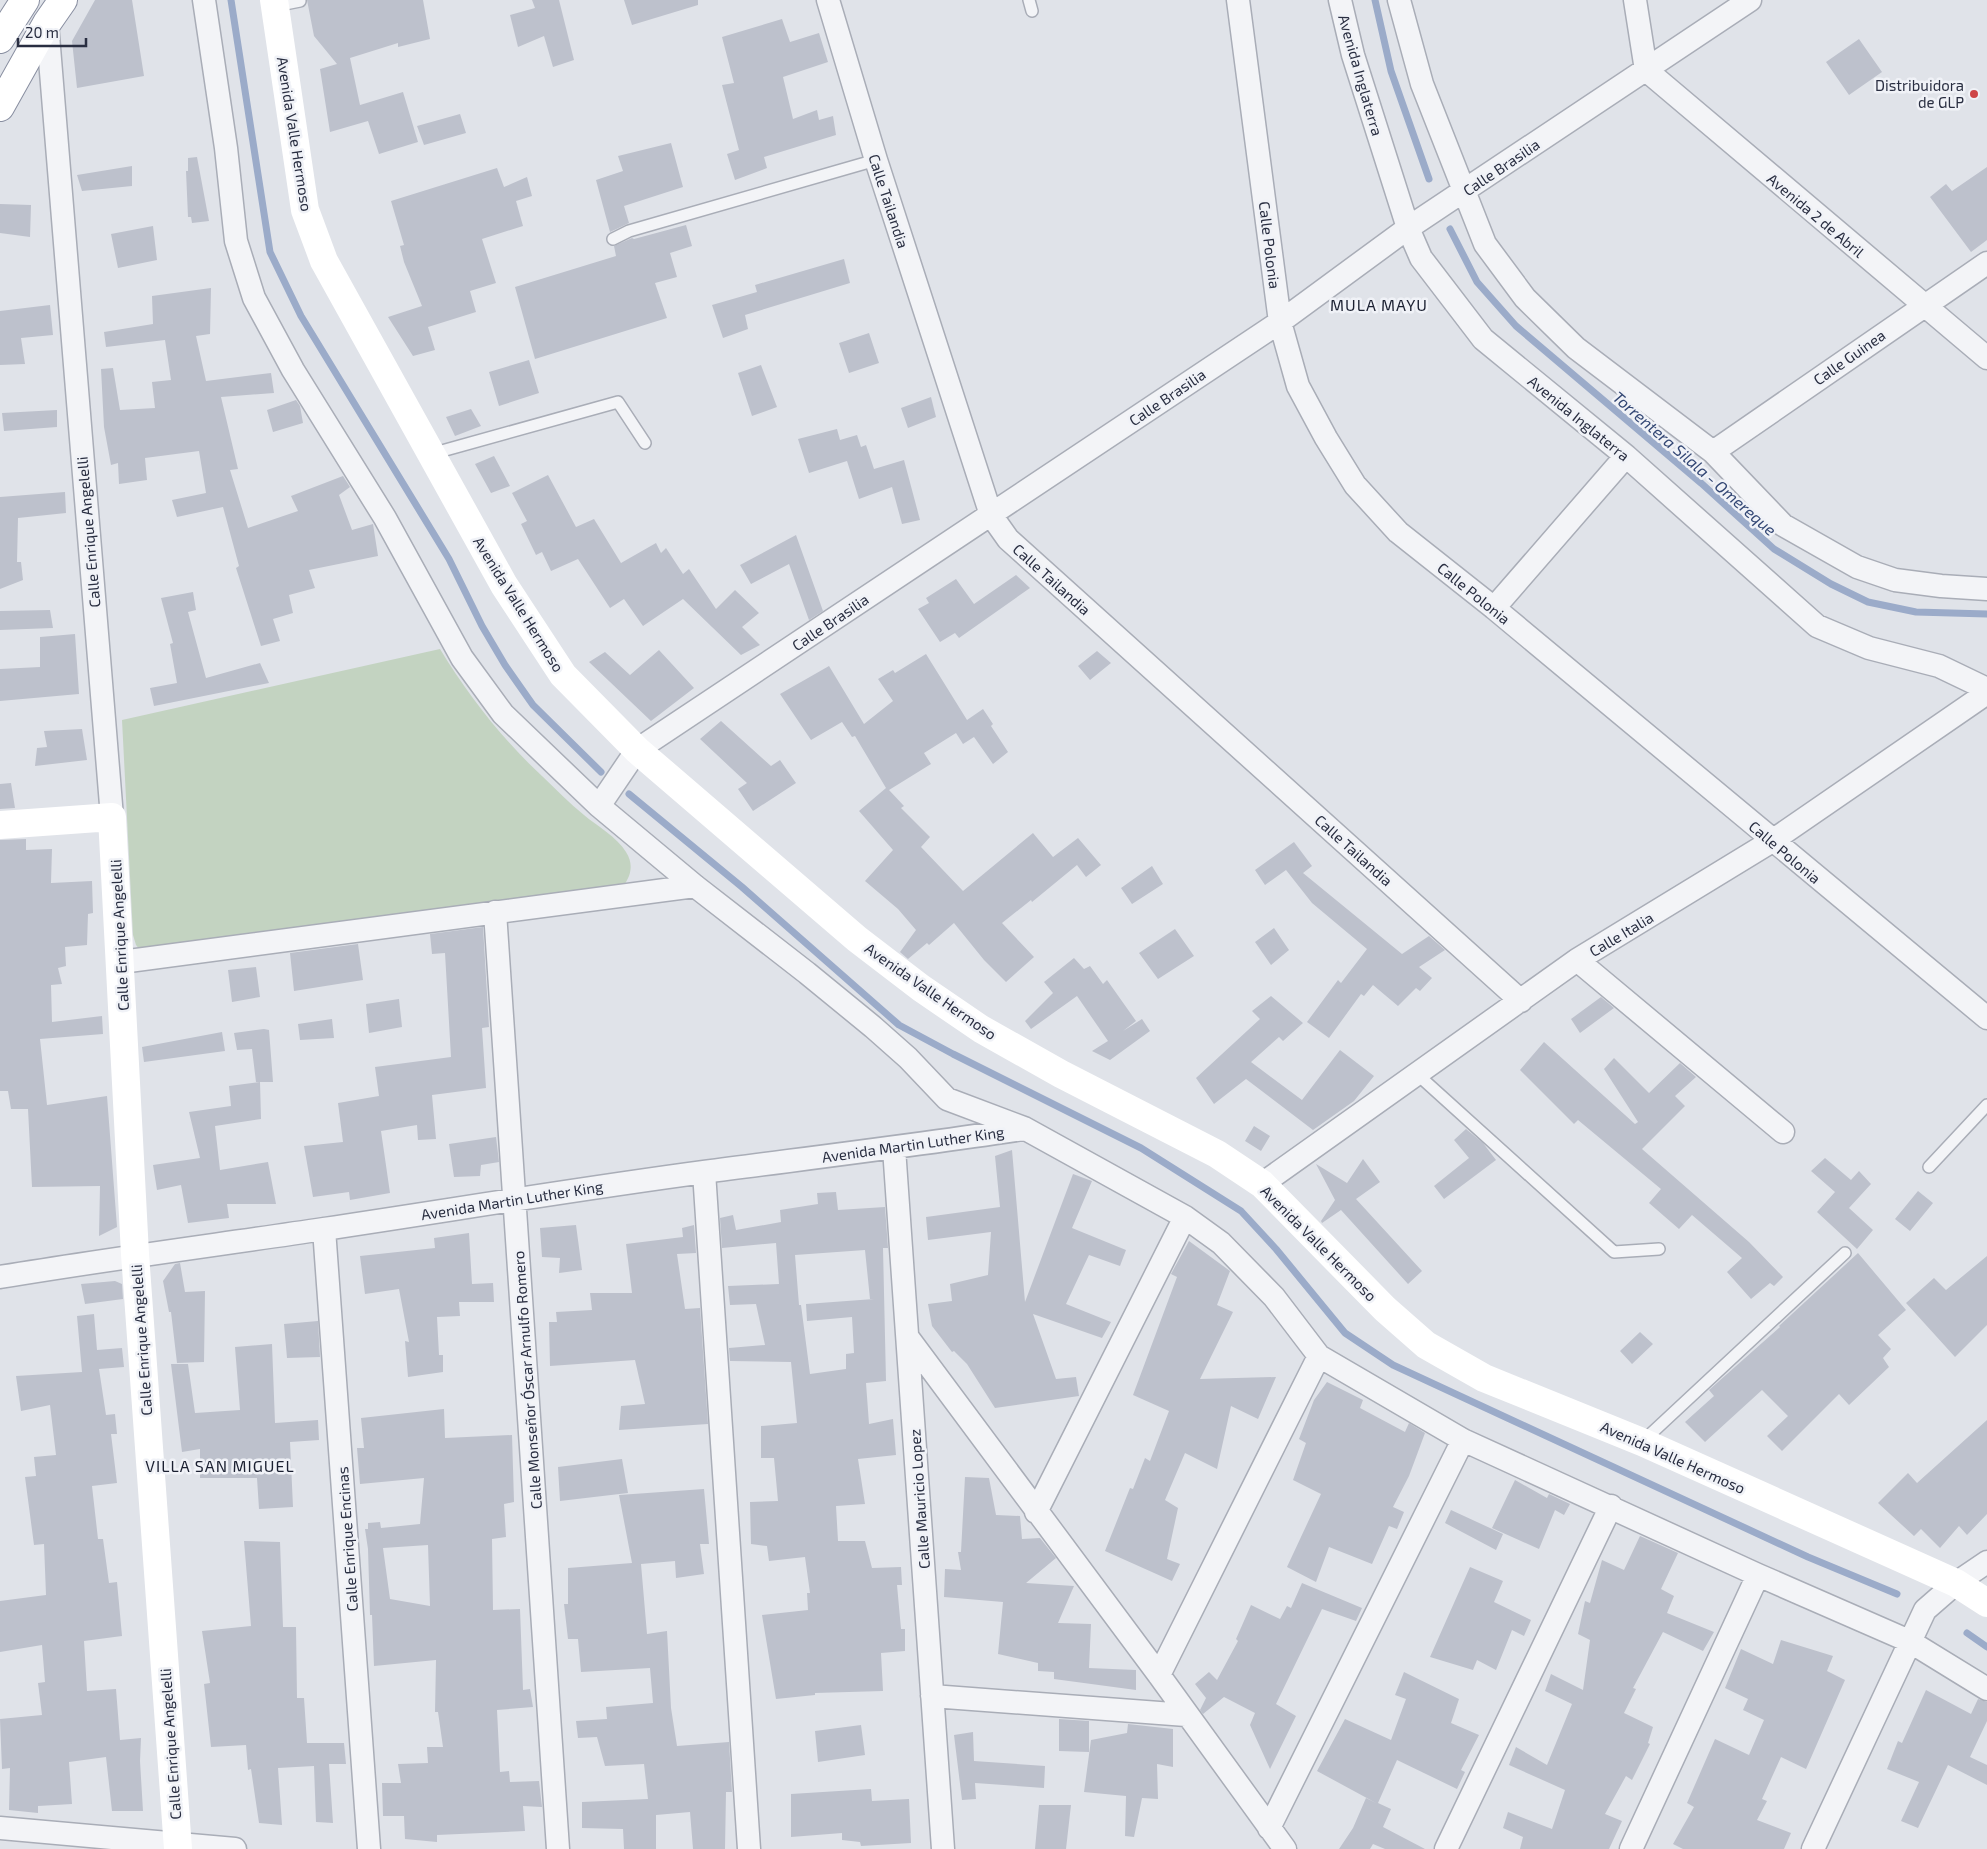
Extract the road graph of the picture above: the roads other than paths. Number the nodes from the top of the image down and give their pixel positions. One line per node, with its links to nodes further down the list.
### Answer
1 (25, 0): 12 (main road)
2 (63, 0): 11 (main road)
3 (204, 0): 33 (street)
4 (828, 0): 15 (street, Calle Tailandia)
5 (1238, 0): 21 (street, Calle Polonia)
6 (1340, 0): 17 (street, Avenida Inglaterra)
7 (1399, 0): 16 (street)
8 (1635, 0): 13 (street)
9 (1750, 0): 13 (street, Calle Brasilia)
10 (283, 2): 25 (main road, Avenida Valle Hermoso)
11 (47, 23): 14 (main road); 34 (street, Calle Enrique Angelelli)
12 (0, 38)
13 (1646, 70): 16 (street, Calle Brasilia); 20 (street, Avenida 2 de Abril)
14 (0, 107)
15 (876, 160): 18 (lane); 27 (street, Calle Tailandia)
16 (1464, 191): 17 (street, Calle Brasilia); 24 (street)
17 (1408, 228): 21 (street, Calle Brasilia); 26 (street, Avenida Inglaterra)
18 (613, 239)
19 (1987, 263): 20 (street, Calle Guinea)
20 (1923, 306): 22 (street, Avenida 2 de Abril); 24 (street, Calle Guinea)
21 (1280, 322): 27 (street, Calle Brasilia); 29 (street, Calle Polonia)
22 (1987, 358)
23 (645, 443): 25 (lane)
24 (1713, 452): 28 (street)
25 (431, 454): 32 (main road, Avenida Valle Hermoso)
26 (1626, 456): 29 (street); 30 (street, Avenida Inglaterra)
27 (990, 515): 32 (street, Calle Brasilia); 41 (street, Calle Tailandia)
28 (1987, 589)
29 (1494, 608): 36 (street, Calle Polonia)
30 (1987, 689)
31 (1987, 693): 36 (street, Calle Italia)
32 (637, 750): 33 (street, Calle Brasilia); 50 (main road, Avenida Valle Hermoso)
33 (599, 806): 37 (street)
34 (112, 817): 35 (main road); 40 (main road, Calle Enrique Angelelli)
35 (0, 825)
36 (1772, 841): 39 (street, Calle Italia); 42 (street, Calle Polonia)
37 (694, 886): 38 (street); 45 (street)
38 (495, 912): 40 (street); 51 (street, Calle Monseñor Óscar Arnulfo Romero)
39 (1577, 960): 41 (street, Calle Italia); 46 (street)
40 (121, 962): 56 (main road, Calle Enrique Angelelli)
41 (1521, 1001): 43 (street, Calle Italia)
42 (1987, 1018)
43 (1417, 1074): 50 (street, Calle Italia); 54 (lane)
44 (1987, 1105): 48 (lane)
45 (1024, 1128): 47 (street, Avenida Martin Luther King); 52 (street)
46 (1783, 1132)
47 (894, 1148): 49 (street, Avenida Martin Luther King); 58 (street, Calle Mauricio Lopez)
48 (1930, 1167)
49 (704, 1172): 51 (street, Avenida Martin Luther King); 79 (street)
50 (1262, 1184): 61 (main road, Avenida Valle Hermoso)
51 (514, 1199): 53 (street, Avenida Martin Luther King); 78 (street, Calle Monseñor Óscar Arnulfo Romero)
52 (1185, 1217): 59 (street); 63 (street)
53 (324, 1229): 56 (street, Avenida Martin Luther King); 77 (street, Calle Enrique Encinas)
54 (1658, 1249)
55 (1846, 1253): 61 (lane)
56 (135, 1254): 57 (street, Avenida Martin Luther King); 75 (main road, Calle Enrique Angelelli)
57 (0, 1277)
58 (909, 1339): 63 (street); 71 (street, Calle Mauricio Lopez)
59 (1319, 1356): 60 (street); 69 (street)
60 (1463, 1440): 62 (street); 74 (street)
61 (1642, 1442): 66 (main road, Avenida Valle Hermoso)
62 (1611, 1506): 65 (street); 82 (street)
63 (1036, 1512): 69 (street)
64 (1987, 1562): 66 (street)
65 (1758, 1575): 68 (street); 83 (street)
66 (1956, 1583): 67 (main road, Avenida Valle Hermoso); 68 (street)
67 (1987, 1603)
68 (1910, 1641): 70 (street); 84 (street)
69 (1159, 1675): 72 (street)
70 (1987, 1689)
71 (932, 1696): 72 (street); 80 (street, Calle Mauricio Lopez)
72 (1186, 1715): 74 (street)
73 (0, 1828): 75 (street)
74 (1269, 1828): 81 (street)
75 (177, 1847): 76 (street)
76 (235, 1849)
77 (369, 1849)
78 (558, 1849)
79 (749, 1849)
80 (943, 1849)
81 (1285, 1849)
82 (1446, 1849)
83 (1630, 1849)
84 (1813, 1849)

